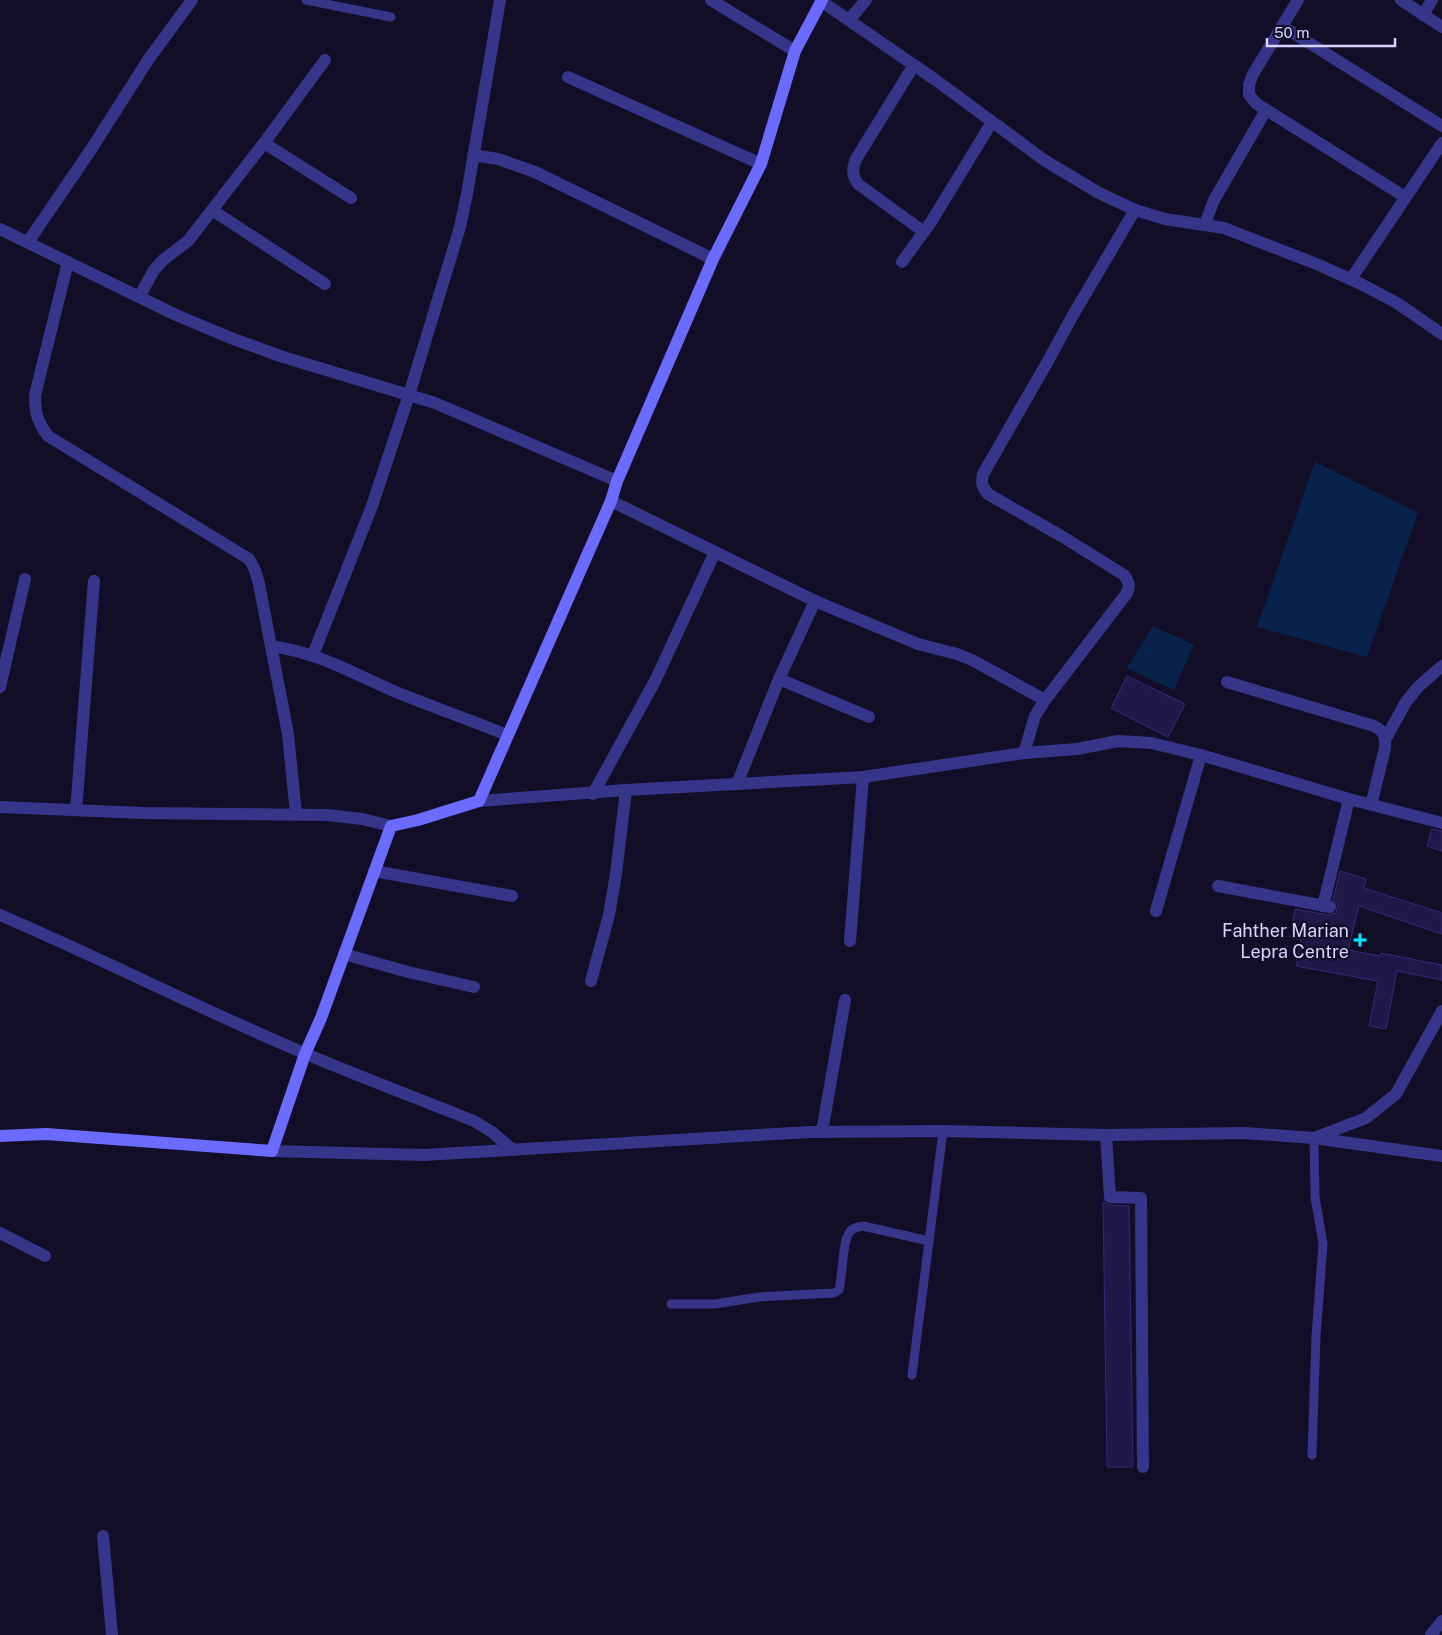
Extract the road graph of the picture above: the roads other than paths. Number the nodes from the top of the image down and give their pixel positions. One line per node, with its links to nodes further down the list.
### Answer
1 (192, 0): 33 (street)
2 (306, 0): 11 (lane)
3 (500, 0): 24 (street)
4 (711, 0): 15 (street)
5 (866, 0): 12 (street)
6 (1298, 0): 13 (street)
7 (1401, 0): 10 (street)
8 (1432, 0): 10 (street)
9 (822, 1): 12 (street); 15 (main road)
10 (1423, 15): 14 (street)
11 (391, 17)
12 (849, 20): 17 (street)
13 (1282, 26): 19 (street); 21 (street)
14 (1442, 27)
15 (795, 51): 25 (main road)
16 (325, 60): 22 (street)
17 (914, 65): 20 (street); 32 (street)
18 (568, 77): 25 (street)
19 (1266, 110): 26 (street); 30 (street)
20 (992, 122): 29 (street); 32 (street)
21 (1442, 126)
22 (264, 143): 27 (street); 28 (street)
23 (1442, 143): 26 (street)
24 (473, 155): 34 (street); 41 (street)
25 (761, 164): 34 (main road)
26 (1405, 197): 37 (street)
27 (351, 198)
28 (212, 210): 38 (street); 39 (street)
29 (1136, 210): 30 (street); 54 (street)
30 (1205, 224): 37 (street)
31 (0, 229): 33 (street)
32 (924, 232): 36 (street)
33 (28, 242): 35 (street)
34 (713, 259): 42 (main road)
35 (68, 262): 39 (street); 48 (street)
36 (902, 262)
37 (1351, 279): 40 (street)
38 (325, 284)
39 (139, 297): 41 (street)
40 (1442, 334)
41 (409, 395): 42 (street); 49 (street)
42 (617, 481): 43 (main road)
43 (611, 501): 44 (street); 56 (main road)
44 (715, 552): 47 (street); 63 (street)
45 (25, 579): 53 (street)
46 (94, 581): 68 (street)
47 (815, 601): 51 (street); 54 (street)
48 (271, 646): 49 (street); 69 (street)
49 (313, 655): 56 (street)
50 (1442, 666): 57 (street)
51 (779, 679): 55 (street); 61 (street)
52 (1227, 682): 57 (street)
53 (0, 687)
54 (1045, 700): 58 (street)
55 (869, 717)
56 (507, 735): 65 (main road)
57 (1386, 738): 66 (street)
58 (1024, 753): 59 (street); 60 (street)
59 (1201, 755): 64 (street); 75 (street)
60 (863, 777): 61 (street); 77 (street)
61 (737, 784): 62 (street)
62 (626, 790): 63 (street); 79 (street)
63 (592, 794): 65 (street)
64 (1349, 799): 66 (street); 73 (street)
65 (479, 801): 71 (main road)
66 (1371, 805): 70 (street)
67 (0, 807): 68 (street)
68 (76, 810): 69 (street)
69 (296, 814): 71 (street)
70 (1442, 823)
71 (391, 826): 72 (main road)
72 (374, 871): 74 (street); 78 (main road)
73 (1218, 886)
74 (512, 896)
75 (1156, 911)
76 (0, 915): 83 (street)
77 (850, 941)
78 (344, 954): 80 (street); 83 (main road)
79 (592, 981)
80 (474, 987)
81 (845, 1000): 85 (street)
82 (1442, 1011): 88 (street)
83 (305, 1054): 89 (street); 90 (main road)
84 (943, 1130): 85 (street); 86 (street); 93 (lane)
85 (822, 1132): 89 (street)
86 (1106, 1135): 88 (street); 98 (street)
87 (0, 1136): 90 (main road)
88 (1314, 1138): 91 (street); 97 (lane)
89 (513, 1150): 90 (street)
90 (272, 1151)
91 (1442, 1156)
92 (0, 1233): 94 (street)
93 (929, 1241): 95 (lane); 96 (lane)
94 (45, 1256)
95 (671, 1304)
96 (912, 1375)
97 (1312, 1455)
98 (1143, 1467)
99 (103, 1536): 101 (street)
100 (1442, 1621): 102 (street)
101 (112, 1635)
102 (1431, 1635)

